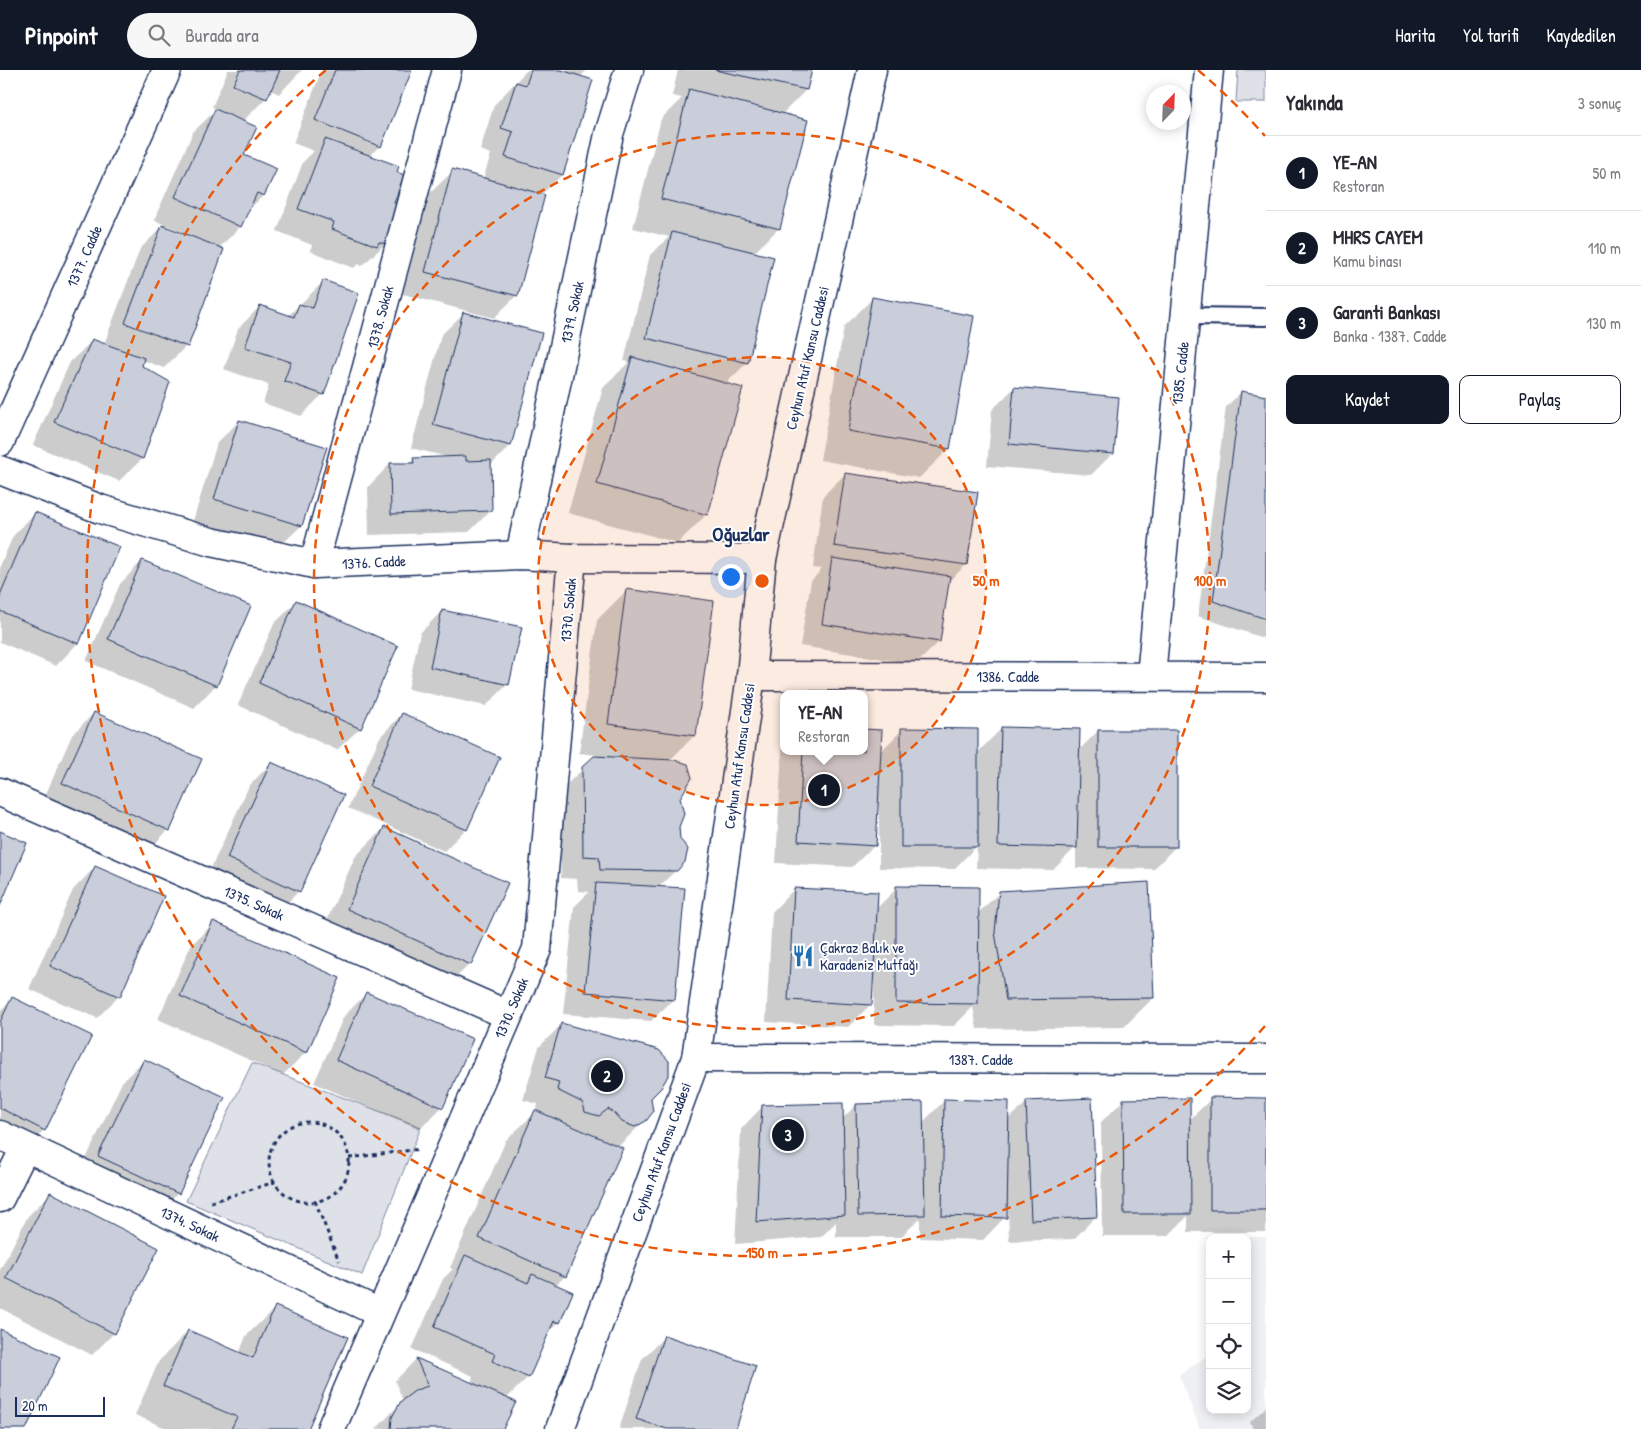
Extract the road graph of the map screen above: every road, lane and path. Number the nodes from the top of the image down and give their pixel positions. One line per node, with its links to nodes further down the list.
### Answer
1 (167, 70): 8 (street, 1377. Cadde)
2 (447, 70): 13 (street, 1378. Sokak)
3 (629, 70): 10 (street, 1379. Sokak)
4 (872, 70): 12 (street, Ceyhun Atuf Kansu Caddesi)
5 (1209, 70): 6 (street, 1385. Cadde)
6 (1186, 316): 7 (lane); 15 (street, 1385. Cadde)
7 (1266, 317)
8 (0, 442)
9 (0, 470): 13 (street, 1376. Cadde)
10 (520, 555): 11 (street, 1376. Cadde); 13 (street, 1376. Cadde)
11 (572, 558): 12 (street, 1376. Cadde); 18 (street, 1370. Sokak)
12 (762, 559): 14 (street, Ceyhun Atuf Kansu Caddesi)
13 (314, 564)
14 (751, 676): 15 (street, 1386. Cadde); 19 (street, Ceyhun Atuf Kansu Caddesi)
15 (1151, 676): 16 (street, 1386. Cadde)
16 (1266, 677)
17 (0, 792): 18 (street, 1375. Sokak)
18 (508, 1015): 22 (street, 1370. Sokak)
19 (696, 1058): 20 (street, 1387. Cadde); 32 (street, Ceyhun Atuf Kansu Caddesi)
20 (1266, 1059)
21 (0, 1135): 23 (street, 1374. Sokak)
22 (453, 1146): 24 (path); 30 (street, 1370. Sokak)
23 (25, 1148): 26 (street); 28 (street, 1374. Sokak)
24 (349, 1158): 25 (path); 27 (path)
25 (275, 1182): 27 (path); 28 (path)
26 (0, 1198)
27 (315, 1201): 29 (path)
28 (170, 1215): 29 (street, 1374. Sokak)
29 (356, 1301): 30 (street, 1374. Sokak)
30 (380, 1313): 31 (street, 1370. Sokak)
31 (331, 1429)
32 (560, 1429)

